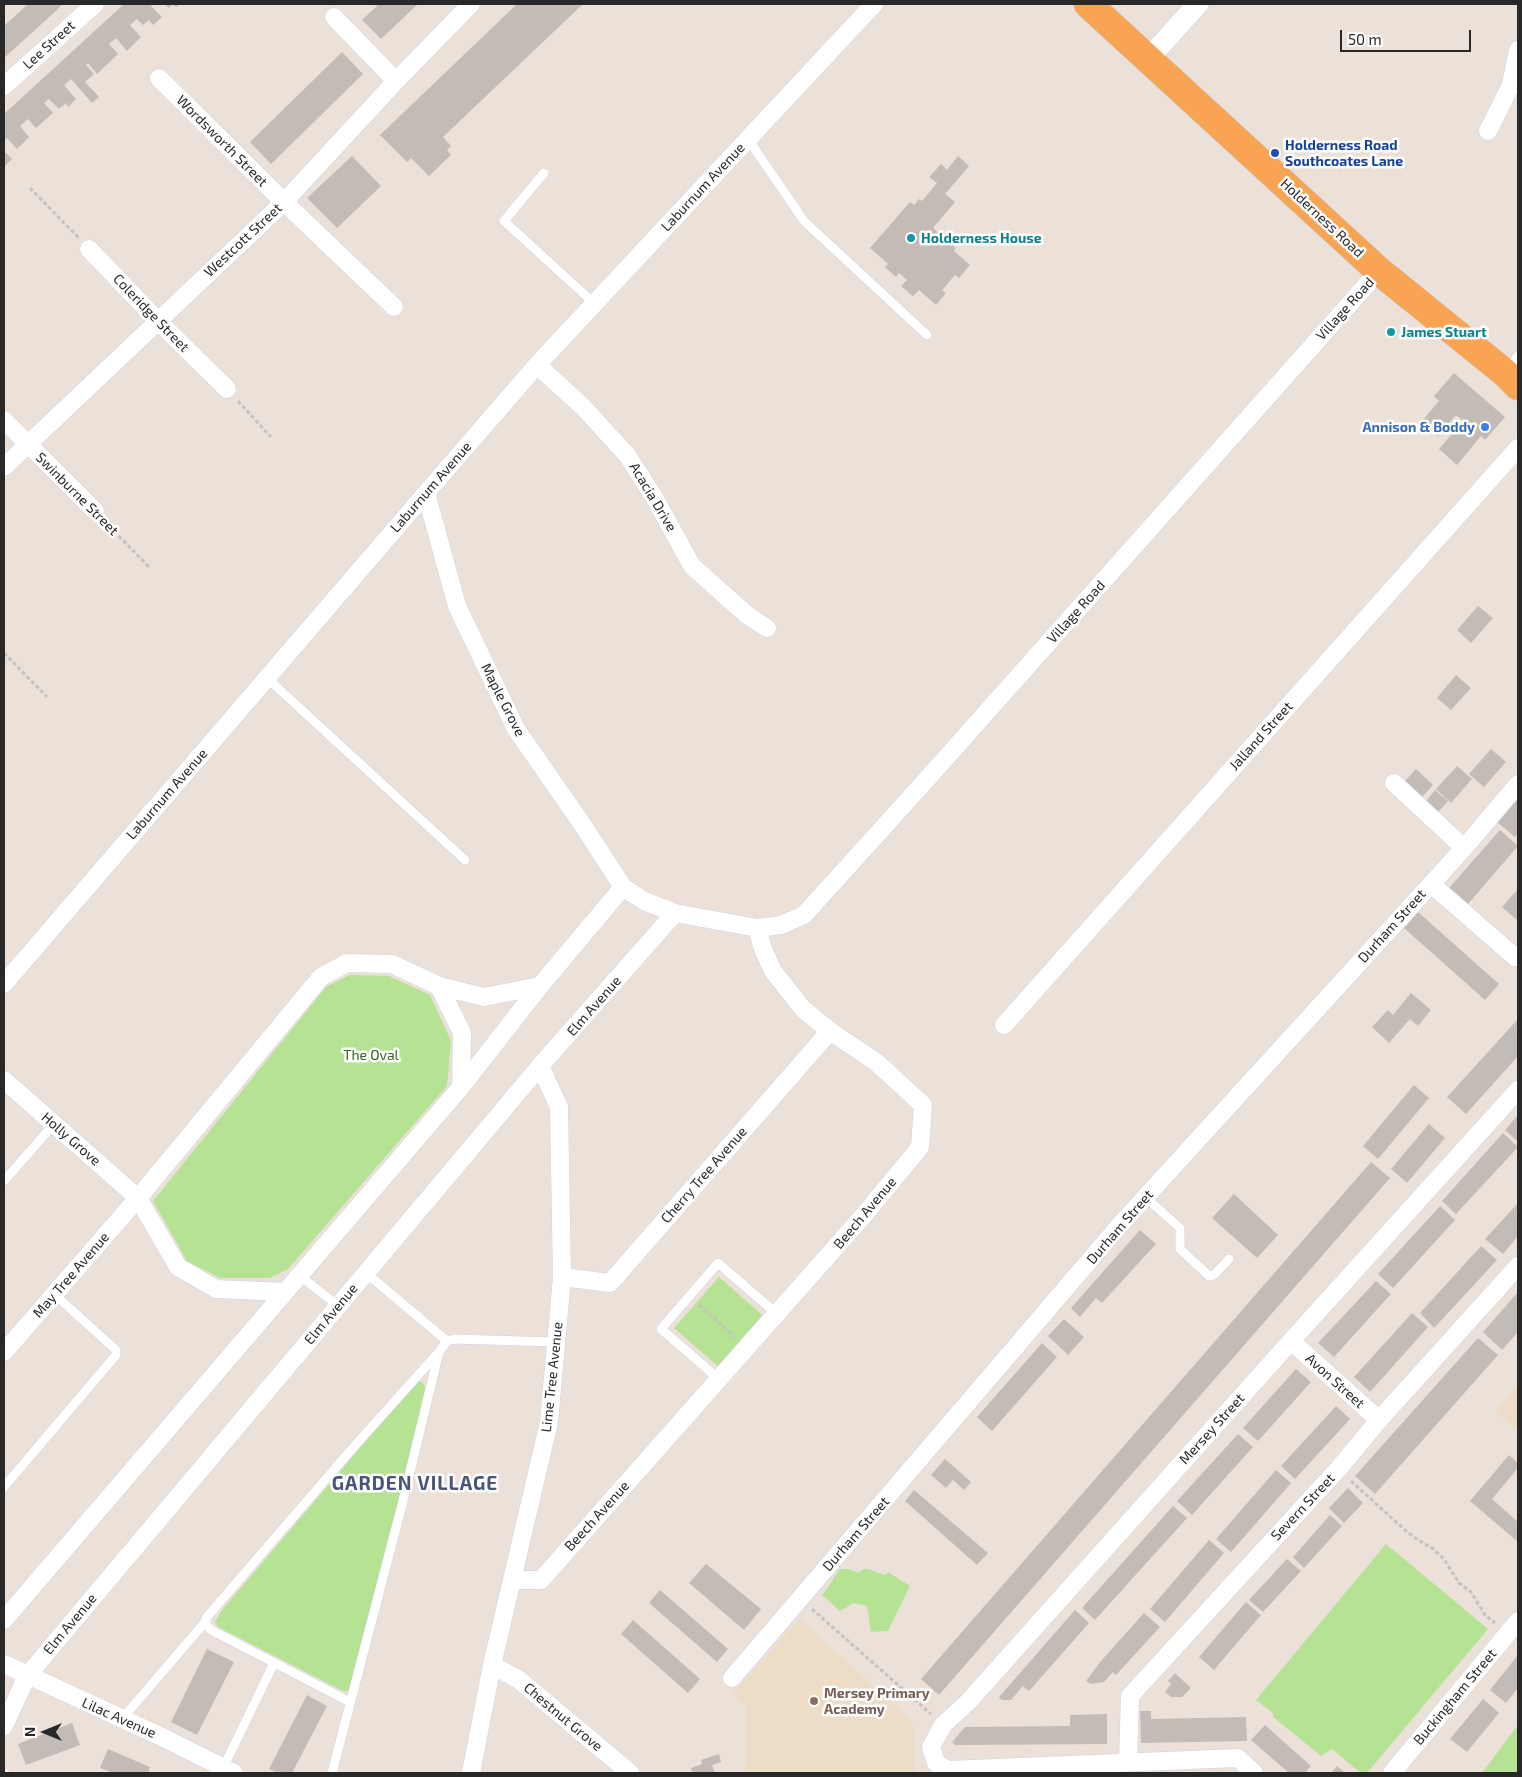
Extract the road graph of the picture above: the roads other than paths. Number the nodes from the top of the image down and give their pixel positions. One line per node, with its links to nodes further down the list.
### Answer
1 (95, 4): 11 (street, Lee Street)
2 (471, 4): 10 (street, Westcott Street)
3 (874, 4): 13 (street, Laburnum Avenue)
4 (1088, 4): 8 (highway, Holderness Road)
5 (1198, 4): 8 (street)
6 (334, 17): 10 (street)
7 (1518, 50): 12 (street)
8 (1149, 58): 17 (highway, Holderness Road)
9 (159, 78): 15 (street, Wordsworth Street)
10 (396, 81): 15 (street, Westcott Street)
11 (4, 86)
12 (1488, 130)
13 (748, 139): 18 (street, Laburnum Avenue); 21 (lane)
14 (544, 173): 18 (lane)
15 (284, 202): 19 (street, Wordsworth Street); 20 (street, Westcott Street)
16 (89, 248): 20 (street, Coleridge Street)
17 (1379, 271): 23 (highway, Holderness Road); 40 (street, Village Road)
18 (595, 304): 22 (street, Laburnum Avenue)
19 (394, 307)
20 (157, 320): 24 (street, Coleridge Street); 26 (street, Westcott Street)
21 (927, 335)
22 (538, 365): 29 (street, Laburnum Avenue); 31 (street, Acacia Drive)
23 (1514, 372)
24 (227, 389)
25 (4, 420): 26 (street, Swinburne Street)
26 (26, 444): 28 (street, Westcott Street); 30 (street, Swinburne Street)
27 (1518, 448): 45 (street, Jalland Street)
28 (4, 466)
29 (426, 493): 32 (street, Laburnum Avenue); 38 (street, Maple Grove)
30 (94, 511)
31 (766, 628)
32 (267, 678): 36 (lane); 42 (street, Laburnum Avenue)
33 (1394, 782): 35 (street)
34 (1518, 784): 35 (street, Durham Street)
35 (1464, 848): 37 (street, Durham Street)
36 (464, 860)
37 (1431, 884): 41 (street); 53 (street, Durham Street)
38 (623, 887): 39 (street); 44 (street)
39 (675, 913): 40 (street); 47 (street, Elm Avenue)
40 (758, 928): 46 (street, Beech Avenue)
41 (1515, 957)
42 (4, 984)
43 (439, 986): 44 (street); 49 (street); 54 (street)
44 (540, 986): 49 (street)
45 (1004, 1025)
46 (830, 1031): 59 (street, Cherry Tree Avenue); 63 (street, Beech Avenue)
47 (540, 1066): 57 (street, Elm Avenue); 59 (street, Lime Tree Avenue)
48 (4, 1080): 51 (street, Holly Grove)
49 (461, 1087): 58 (street)
50 (1518, 1090): 65 (street, Mersey Street)
51 (54, 1124): 52 (lane); 54 (street, Holly Grove)
52 (4, 1182)
53 (1145, 1197): 55 (lane); 80 (street, Durham Street)
54 (138, 1198): 60 (street); 61 (street, May Tree Avenue)
55 (1229, 1259)
56 (1518, 1266): 70 (street, Severn Street)
57 (366, 1273): 62 (street, Elm Avenue); 64 (lane)
58 (299, 1275): 60 (street); 62 (lane)
59 (562, 1277): 66 (street, Lime Tree Avenue)
60 (285, 1292): 73 (street)
61 (54, 1294): 67 (street, May Tree Avenue); 71 (lane)
62 (338, 1306): 79 (street, Elm Avenue)
63 (776, 1314): 69 (street, Beech Avenue); 69 (lane)
64 (447, 1341): 66 (lane); 68 (lane)
65 (1291, 1341): 70 (street, Avon Street); 84 (street, Mersey Street)
66 (556, 1342): 72 (street, Lime Tree Avenue)
67 (4, 1352)
68 (439, 1352): 74 (lane); 81 (lane)
69 (719, 1379): 72 (street, Beech Avenue)
70 (1379, 1420): 84 (street, Severn Street)
71 (4, 1487)
72 (512, 1580): 78 (street, Lime Tree Avenue)
73 (4, 1620)
74 (206, 1621): 76 (lane); 82 (lane)
75 (1513, 1627): 90 (street, Buckingham Street)
76 (274, 1663): 81 (lane); 85 (lane)
77 (4, 1664): 79 (street, Lilac Avenue)
78 (492, 1665): 87 (street, Lime Tree Avenue); 88 (street, Chestnut Grove)
79 (26, 1676): 82 (street, Lilac Avenue); 83 (street, Elm Avenue)
80 (732, 1678)
81 (350, 1702): 86 (lane)
82 (122, 1719): 85 (street, Lilac Avenue)
83 (4, 1726)
84 (1128, 1762): 89 (street)
85 (228, 1770)
86 (332, 1773)
87 (471, 1773)
88 (630, 1773)
89 (1254, 1773)
90 (1392, 1773)

